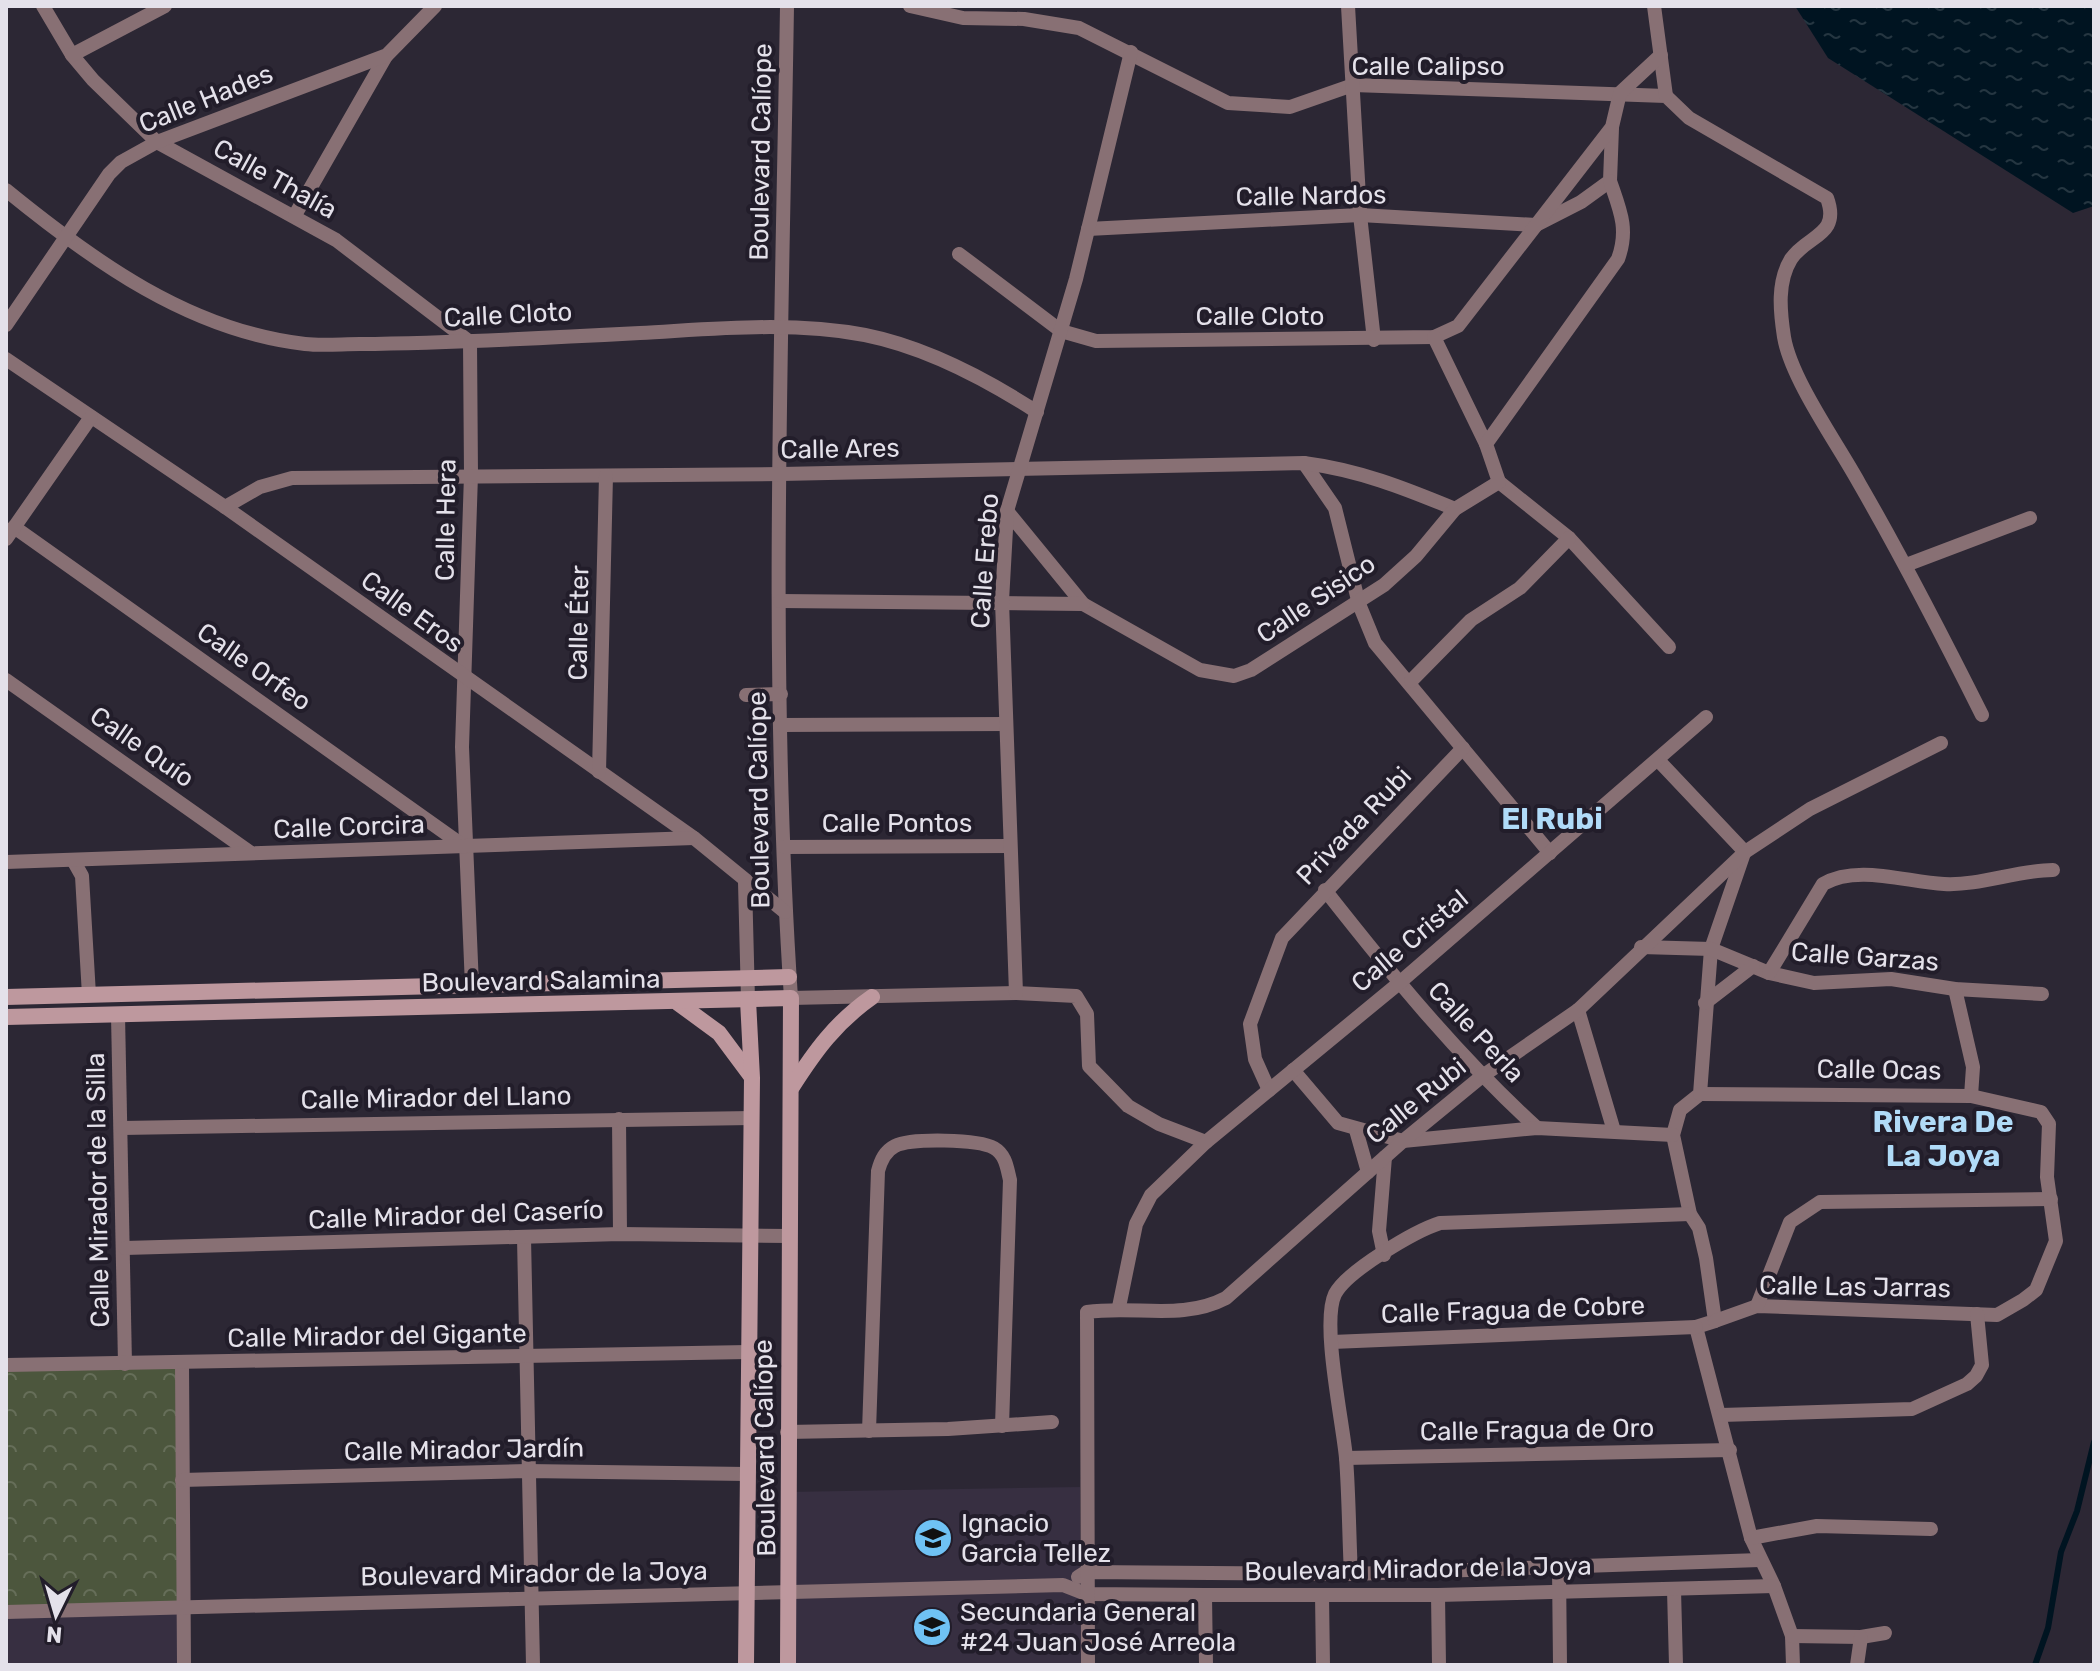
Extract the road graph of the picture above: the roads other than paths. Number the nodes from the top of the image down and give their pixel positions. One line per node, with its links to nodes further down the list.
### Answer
1 (43, 6): 9 (street, Calle Thalía)
2 (165, 6): 9 (street)
3 (435, 6): 10 (street, Calle Hades)
4 (787, 6): 26 (street, Boulevard Calíope)
5 (910, 6): 8 (street, Calle Calipso)
6 (1348, 6): 12 (street)
7 (1654, 6): 11 (street)
8 (1131, 52): 12 (street, Calle Calipso); 22 (street, Calle Erebo)
9 (72, 55): 16 (street, Calle Thalía)
10 (387, 55): 16 (street, Calle Hades); 19 (street)
11 (1661, 55): 13 (street); 14 (street)
12 (1353, 85): 13 (street, Calle Calipso); 20 (street)
13 (1620, 93): 14 (street, Calle Calipso); 15 (street)
14 (1666, 96): 47 (street)
15 (1612, 127): 17 (street); 21 (street)
16 (157, 142): 19 (street, Calle Thalía); 23 (street, Calle Hades)
17 (1610, 181): 21 (street); 34 (street)
18 (6, 190): 23 (street, Calle Cloto)
19 (295, 215): 30 (street, Calle Thalía)
20 (1360, 215): 21 (street, Calle Nardos); 22 (street, Calle Nardos); 29 (street)
21 (1536, 225): 28 (street, Calle Cloto)
22 (1088, 229): 27 (street, Calle Erebo)
23 (66, 239): 25 (street, Calle Hades); 30 (street, Calle Cloto)
24 (959, 254): 27 (street)
25 (6, 325)
26 (783, 327): 30 (street, Calle Cloto); 32 (street, Calle Cloto); 37 (street, Boulevard Calíope)
27 (1061, 331): 29 (street, Calle Cloto); 32 (street, Calle Erebo)
28 (1434, 337): 29 (street, Calle Cloto); 34 (street)
29 (1374, 340)
30 (470, 342): 38 (street, Calle Hera)
31 (6, 359): 33 (street, Calle Eros)
32 (1037, 412): 36 (street, Calle Erebo)
33 (91, 417): 41 (street, Calle Eros); 45 (street)
34 (1486, 444): 40 (street)
35 (1304, 463): 36 (street, Calle Ares); 42 (street, Calle Ares); 51 (street)
36 (1020, 469): 37 (street, Calle Ares); 43 (street, Calle Erebo)
37 (781, 474): 39 (street, Calle Ares); 48 (street, Boulevard Calíope)
38 (471, 475): 39 (street, Calle Ares); 41 (street, Calle Ares); 53 (street, Calle Hera)
39 (606, 476): 65 (street, Calle Éter)
40 (1499, 482): 42 (street, Calle Sisico); 46 (street)
41 (225, 507): 53 (street, Calle Eros)
42 (1455, 509): 51 (street, Calle Sisico)
43 (1007, 511): 49 (street, Calle Erebo); 50 (street)
44 (2030, 518): 47 (street)
45 (10, 533): 68 (street, Calle Orfeo)
46 (1569, 538): 52 (street); 55 (street)
47 (1906, 565): 58 (street)
48 (780, 601): 49 (street); 56 (street, Boulevard Calíope)
49 (1002, 601): 50 (street); 60 (street, Calle Erebo)
50 (1083, 604): 51 (street, Calle Sisico)
51 (1359, 604): 55 (street)
52 (1669, 647)
53 (463, 678): 65 (street, Calle Eros); 68 (street, Calle Hera)
54 (6, 680): 71 (street, Calle Quío)
55 (1411, 681): 63 (street)
56 (781, 694): 57 (street); 61 (street, Boulevard Calíope)
57 (746, 695)
58 (1982, 715)
59 (1706, 717): 64 (street, Calle Cristal)
60 (1006, 724): 61 (street); 67 (street, Calle Erebo)
61 (780, 725): 69 (street, Boulevard Calíope)
62 (1941, 743): 70 (street, Calle Rubi)
63 (1463, 748): 72 (street); 77 (street, Privada Rubi)
64 (1658, 760): 70 (street); 72 (street, Calle Cristal)
65 (599, 772): 66 (street, Calle Eros)
66 (694, 838): 68 (street, Calle Corcira); 76 (street, Calle Eros)
67 (1010, 846): 69 (street, Calle Pontos); 88 (street, Calle Erebo)
68 (465, 847): 71 (street, Calle Corcira); 86 (street, Calle Hera)
69 (784, 847): 78 (street, Boulevard Calíope)
70 (1745, 852): 79 (street, Calle Rubi); 80 (street)
71 (251, 853): 73 (street, Calle Corcira)
72 (1550, 853): 85 (street, Calle Cristal)
73 (73, 860): 74 (street, Calle Corcira); 90 (street)
74 (6, 862)
75 (2053, 870): 82 (street)
76 (745, 882): 78 (street, Calle Eros); 84 (street)
77 (1325, 890): 85 (street, Calle Perla); 104 (street, Privada Rubi)
78 (785, 912): 83 (street, Boulevard Calíope)
79 (1641, 947): 80 (street, Calle Garzas); 97 (street, Calle Rubi)
80 (1711, 949): 81 (street, Calle Garzas); 96 (street)
81 (1753, 966): 82 (street, Calle Garzas); 96 (street)
82 (1769, 973): 87 (street, Calle Garzas)
83 (789, 977): 84 (street, Boulevard Salamina); 93 (street, Boulevard Calíope)
84 (748, 979): 86 (street, Boulevard Salamina); 94 (street)
85 (1398, 984): 100 (street, Calle Cristal); 101 (street, Calle Perla)
86 (472, 986): 90 (street, Boulevard Salamina)
87 (1955, 989): 89 (street, Calle Garzas); 106 (street)
88 (1016, 993): 92 (street, Boulevard Salamina); 115 (street, Boulevard Salamina)
89 (2042, 994)
90 (89, 995): 91 (street, Boulevard Salamina)
91 (6, 997)
92 (872, 997): 93 (street, Boulevard Salamina); 103 (street)
93 (791, 998): 94 (street, Boulevard Salamina); 103 (street, Boulevard Calíope)
94 (748, 1000): 95 (street, Boulevard Salamina); 102 (street, Boulevard Calíope)
95 (677, 1002): 98 (street, Boulevard Salamina); 102 (street)
96 (1705, 1003): 105 (street)
97 (1578, 1010): 101 (street, Calle Rubi); 112 (street)
98 (118, 1015): 99 (street, Boulevard Salamina); 109 (street, Calle Mirador de la Silla)
99 (6, 1017)
100 (1293, 1070): 104 (street, Calle Cristal); 111 (street)
101 (1481, 1077): 110 (street, Calle Perla); 114 (street, Calle Rubi)
102 (752, 1078): 107 (street, Boulevard Calíope)
103 (791, 1089): 122 (street, Boulevard Calíope)
104 (1269, 1090): 115 (street, Calle Cristal)
105 (1700, 1094): 106 (street, Calle Ocas); 113 (street)
106 (1971, 1096): 118 (street, Calle Ocas)
107 (752, 1118): 108 (street, Calle Mirador del Llano); 121 (street, Boulevard Calíope)
108 (619, 1119): 109 (street, Calle Mirador del Llano); 120 (street)
109 (122, 1128): 124 (street, Calle Mirador de la Silla)
110 (1537, 1128): 112 (street); 114 (street)
111 (1356, 1130): 114 (street); 117 (street)
112 (1614, 1131): 113 (street)
113 (1673, 1135): 119 (street)
114 (1403, 1141): 116 (street, Calle Rubi)
115 (1206, 1142): 127 (street, Calle Cristal)
116 (1385, 1157): 117 (street, Calle Rubi); 125 (street)
117 (1368, 1172): 127 (street, Calle Rubi)
118 (2051, 1199): 126 (street); 128 (street, Calle Las Jarras)
119 (1690, 1214): 125 (street); 129 (street)
120 (620, 1234): 121 (street, Calle Mirador del Caserío); 123 (street, Calle Mirador del Caserío)
121 (750, 1235): 122 (street, Calle Mirador del Caserío); 132 (street, Boulevard Calíope)
122 (789, 1236): 141 (street, Boulevard Calíope)
123 (524, 1238): 124 (street, Calle Mirador del Caserío); 133 (street)
124 (125, 1248): 134 (street, Calle Mirador de la Silla)
125 (1384, 1255): 131 (street)
126 (1757, 1306): 128 (street, Calle Las Jarras); 129 (street, Calle Las Jarras)
127 (1119, 1307): 151 (street, Calle Rubi)
128 (1977, 1314): 137 (street)
129 (1715, 1321): 130 (street, Calle Las Jarras)
130 (1696, 1327): 131 (street, Calle Fragua de Cobre); 137 (street)
131 (1332, 1342): 143 (street)
132 (748, 1352): 133 (street, Calle Mirador del Gigante); 145 (street, Boulevard Calíope)
133 (526, 1357): 135 (street, Calle Mirador del Gigante); 144 (street)
134 (125, 1364): 135 (street, Calle Mirador del Gigante); 136 (street, Calle Mirador del Gigante)
135 (182, 1364): 146 (street)
136 (6, 1365)
137 (1721, 1415): 142 (street)
138 (1052, 1422): 139 (street)
139 (1002, 1426): 140 (street); 140 (street)
140 (869, 1431): 141 (street)
141 (787, 1432): 158 (street, Boulevard Calíope)
142 (1730, 1450): 143 (street, Calle Fragua de Oro); 148 (street)
143 (1346, 1458): 152 (street)
144 (527, 1471): 145 (street, Calle Mirador Jardín); 146 (street, Calle Mirador Jardín); 163 (street)
145 (747, 1474): 157 (street, Boulevard Calíope)
146 (182, 1480): 164 (street)
147 (1931, 1529): 148 (street)
148 (1751, 1538): 149 (street)
149 (1760, 1560): 150 (street, Boulevard Mirador de la Joya); 154 (street)
150 (1559, 1568): 152 (street, Boulevard Mirador de la Joya); 156 (street)
151 (1086, 1572): 152 (street, Boulevard Mirador de la Joya); 153 (street, Boulevard Mirador de la Joya); 159 (street)
152 (1351, 1574)
153 (1063, 1585): 158 (street, Boulevard Mirador de la Joya); 159 (street, Boulevard Mirador de la Joya)
154 (1774, 1586): 155 (street, Boulevard Mirador de la Joya); 167 (street)
155 (1674, 1590): 156 (street, Boulevard Mirador de la Joya); 178 (street)
156 (1559, 1592): 162 (street, Boulevard Mirador de la Joya); 177 (street)
157 (746, 1594): 158 (street, Boulevard Mirador de la Joya); 163 (street, Boulevard Mirador de la Joya); 171 (street, Boulevard Calíope)
158 (791, 1594): 172 (street, Boulevard Calíope)
159 (1086, 1594): 160 (street, Boulevard Mirador de la Joya); 173 (street)
160 (1205, 1595): 161 (street, Boulevard Mirador de la Joya); 174 (street)
161 (1322, 1595): 162 (street, Boulevard Mirador de la Joya); 175 (street)
162 (1438, 1595): 176 (street)
163 (532, 1597): 164 (street, Boulevard Mirador de la Joya); 170 (street)
164 (184, 1607): 165 (street, Boulevard Mirador de la Joya); 169 (street)
165 (6, 1612)
166 (1885, 1633): 168 (street)
167 (1792, 1636): 168 (street); 179 (street)
168 (1861, 1637): 180 (street)
169 (184, 1665)
170 (533, 1665)
171 (746, 1665)
172 (788, 1665)
173 (1088, 1665)
174 (1206, 1665)
175 (1323, 1665)
176 (1439, 1665)
177 (1560, 1665)
178 (1676, 1665)
179 (1793, 1665)
180 (1857, 1665)

